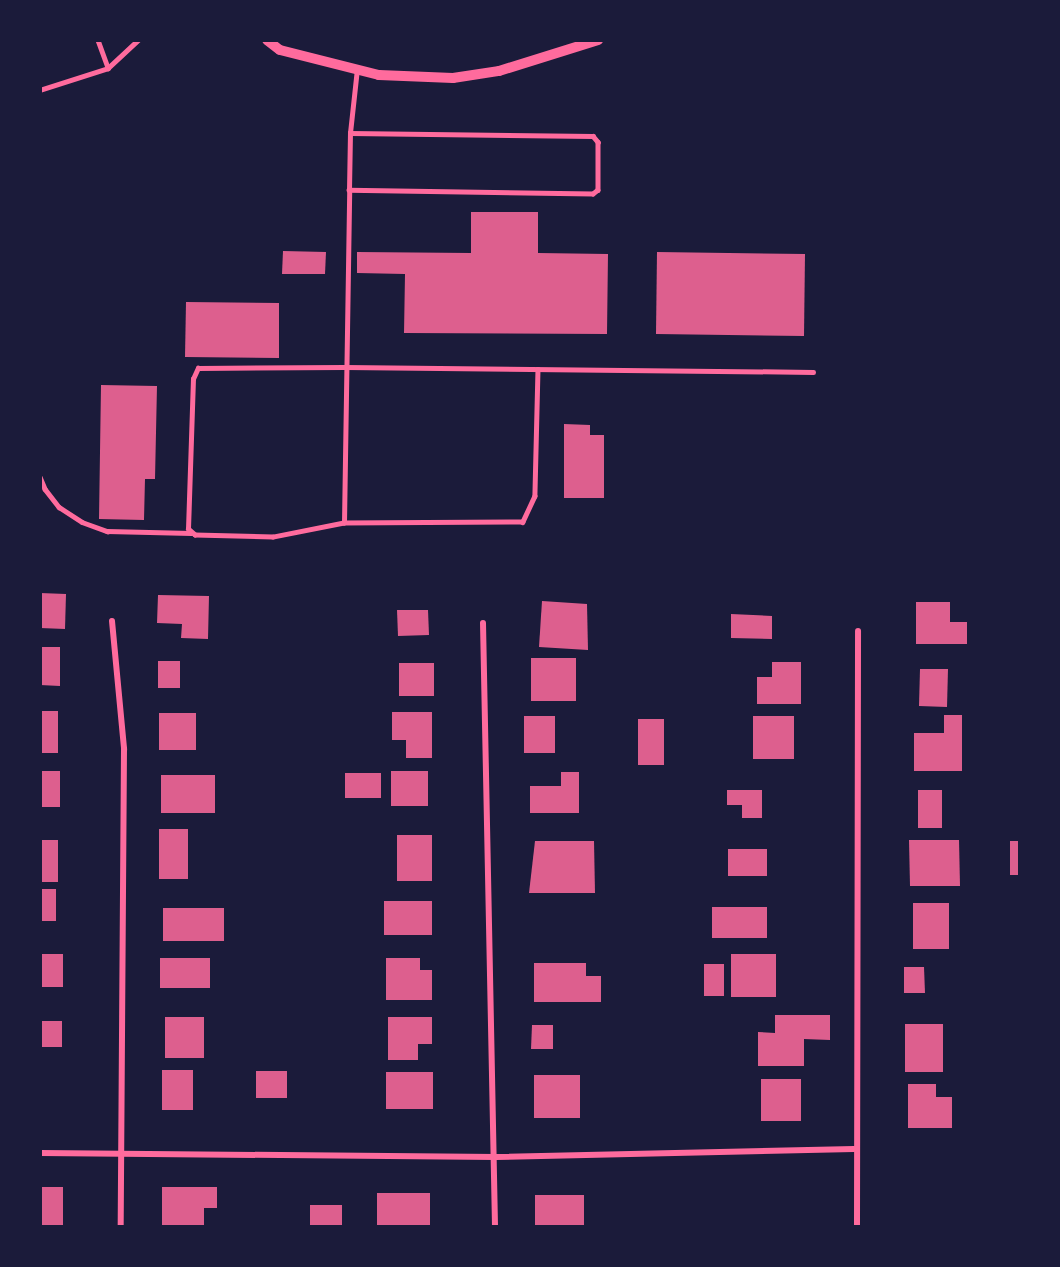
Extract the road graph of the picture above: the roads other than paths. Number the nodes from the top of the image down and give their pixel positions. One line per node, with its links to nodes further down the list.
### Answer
1 (98, 40): 5 (lane)
2 (138, 40): 5 (lane)
3 (267, 40): 6 (street)
4 (598, 40): 6 (street)
5 (108, 68): 7 (lane)
6 (357, 69): 8 (lane)
7 (40, 90)
8 (350, 133): 9 (lane); 9 (lane)
9 (349, 190): 10 (lane)
10 (345, 367): 11 (lane); 14 (lane); 15 (lane)
11 (538, 369): 12 (lane); 14 (lane)
12 (813, 372)
13 (40, 477): 15 (lane)
14 (344, 524): 15 (lane)
15 (190, 533)
16 (112, 621): 21 (street)
17 (483, 623): 22 (street)
18 (858, 631): 19 (street)
19 (854, 1149): 22 (street); 25 (street)
20 (40, 1153): 21 (street)
21 (121, 1155): 22 (street); 23 (street)
22 (496, 1156): 24 (street)
23 (121, 1227)
24 (495, 1227)
25 (857, 1227)

